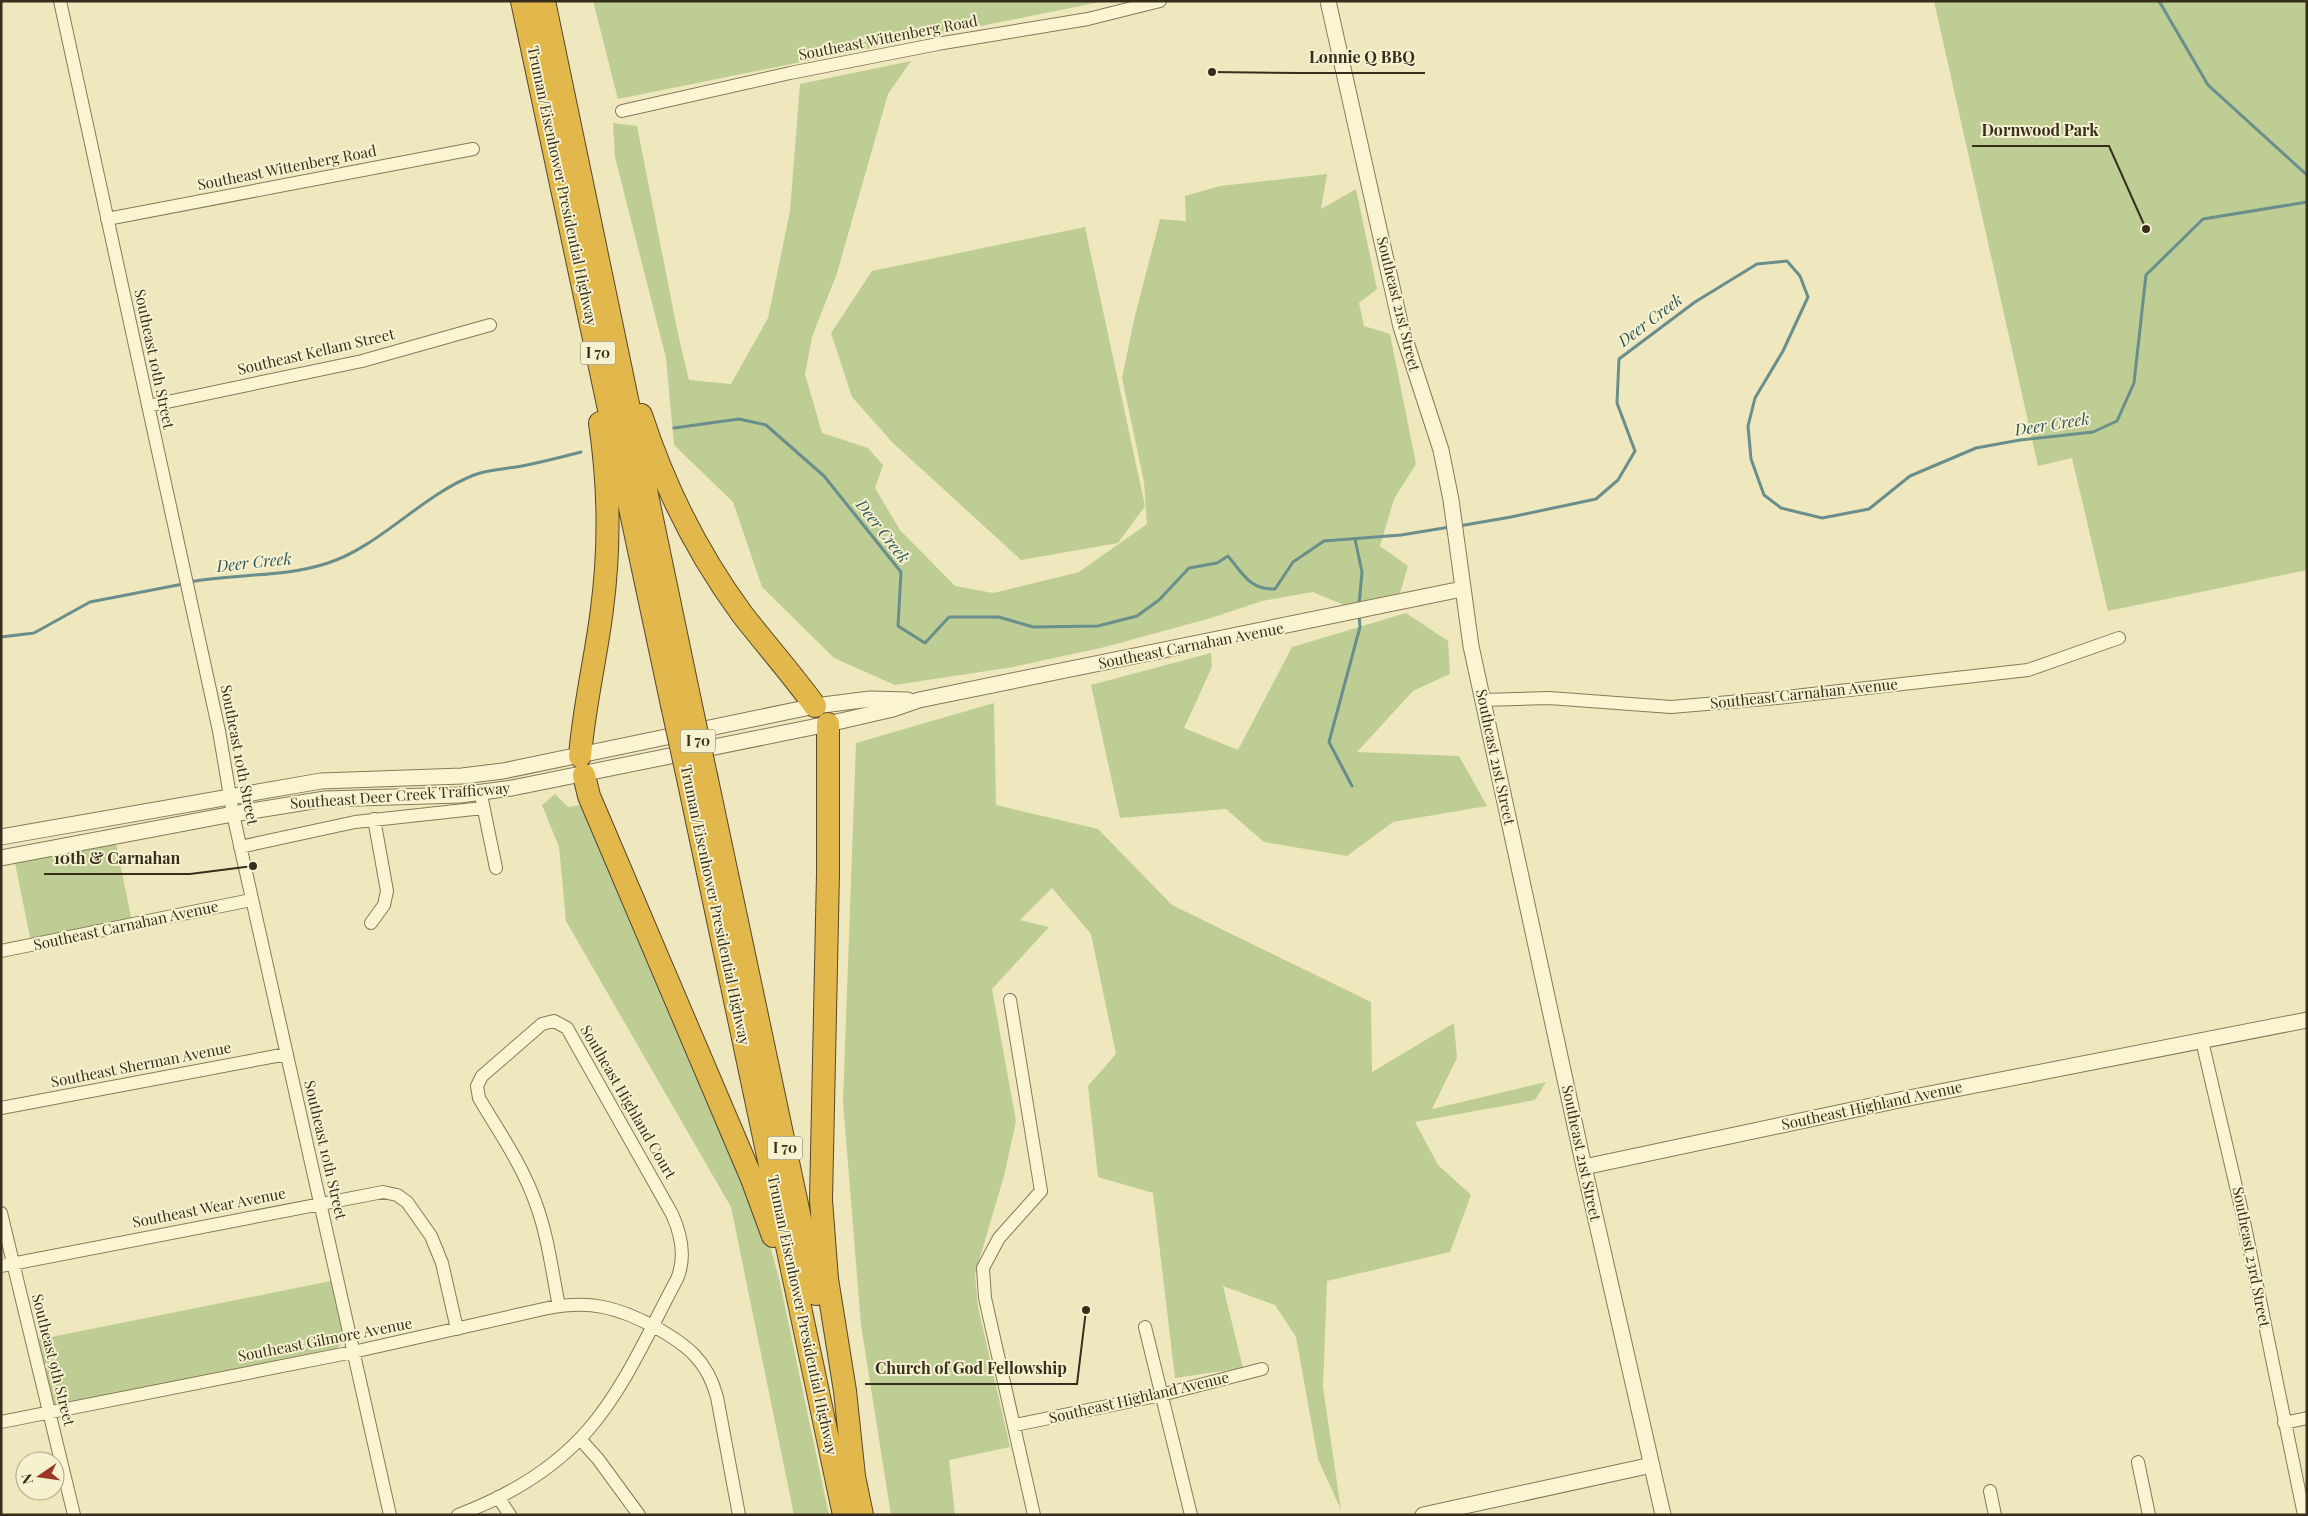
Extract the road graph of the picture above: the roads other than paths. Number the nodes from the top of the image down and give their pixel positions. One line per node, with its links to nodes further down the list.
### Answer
1 (60, 1): 8 (street, Southeast 10th Street)
2 (522, 1): 9 (highway, Truman/Eisenhower Presidential Highway / I 70)
3 (544, 1): 10 (highway, Truman/Eisenhower Presidential Highway / I 70)
4 (1160, 1): 6 (street, Southeast Wittenberg Road)
5 (1328, 1): 13 (street, Southeast 21st Street)
6 (622, 111)
7 (473, 149): 8 (street, Southeast Wittenberg Road)
8 (106, 219): 12 (street, Southeast 10th Street)
9 (576, 249): 17 (highway, Truman/Eisenhower Presidential Highway / I 70); 19 (highway)
10 (605, 298): 17 (highway, Truman/Eisenhower Presidential Highway / I 70); 18 (highway)
11 (490, 326): 12 (street, Southeast Kellam Street)
12 (148, 406): 21 (street, Southeast 10th Street)
13 (1462, 589): 15 (street, Southeast Carnahan Avenue); 16 (street, Southeast 21st Street)
14 (2119, 638): 16 (street, Southeast Carnahan Avenue)
15 (920, 700): 18 (street, Southeast Carnahan Avenue); 18 (street, Southeast Carnahan Avenue)
16 (1482, 700): 37 (street, Southeast 21st Street)
17 (681, 703): 20 (highway, Truman/Eisenhower Presidential Highway / I 70, bridge)
18 (821, 715): 19 (street, Southeast Deer Creek Trafficway); 19 (street, Southeast Deer Creek Trafficway); 57 (highway)
19 (582, 765): 21 (street, Southeast Deer Creek Trafficway); 22 (street, Southeast Deer Creek Trafficway); 46 (highway)
20 (698, 782): 46 (highway, Truman/Eisenhower Presidential Highway / I 70); 57 (highway, Truman/Eisenhower Presidential Highway / I 70)
21 (230, 797): 23 (street, Southeast 10th Street); 25 (street, Southeast Deer Creek Trafficway)
22 (482, 800): 23 (street, Southeast Deer Creek Trafficway); 24 (street); 28 (street)
23 (232, 814): 26 (street, Southeast 10th Street); 27 (street, Southeast Deer Creek Trafficway)
24 (374, 819): 26 (street); 30 (street)
25 (1, 837)
26 (240, 847): 29 (street, Southeast 10th Street)
27 (1, 858)
28 (496, 868)
29 (251, 900): 31 (street, Southeast Carnahan Avenue); 35 (street, Southeast 10th Street)
30 (371, 922)
31 (1, 952)
32 (1010, 1000): 53 (street)
33 (2307, 1020): 34 (street)
34 (2202, 1041): 37 (street, Southeast Highland Avenue); 52 (street, Southeast 23rd Street)
35 (287, 1054): 36 (street, Southeast Sherman Avenue); 38 (street, Southeast 10th Street)
36 (1, 1108)
37 (1584, 1167): 56 (street, Southeast 21st Street)
38 (320, 1202): 40 (street, Southeast Wear Avenue); 44 (street, Southeast Wear Avenue); 45 (street, Southeast 10th Street)
39 (1, 1213): 40 (street, Southeast 9th Street)
40 (7, 1265): 49 (street, Southeast 9th Street)
41 (559, 1306): 42 (street, Southeast Gilmore Avenue); 42 (street, Southeast Highland Court); 44 (street, Southeast Gilmore Avenue)
42 (652, 1326): 54 (street); 65 (street, Southeast Gilmore Avenue)
43 (1145, 1327): 48 (street)
44 (458, 1329): 45 (street, Southeast Gilmore Avenue)
45 (353, 1352): 49 (street, Southeast Gilmore Avenue); 61 (street, Southeast 10th Street)
46 (813, 1367): 66 (highway, Truman/Eisenhower Presidential Highway / I 70)
47 (1262, 1369): 48 (street, Southeast Highland Avenue)
48 (1161, 1395): 53 (street, Southeast Highland Avenue); 69 (street)
49 (49, 1412): 51 (street, Southeast Gilmore Avenue); 60 (street, Southeast 9th Street)
50 (2307, 1418): 52 (street)
51 (1, 1422)
52 (2284, 1423): 74 (street, Southeast 23rd Street)
53 (1015, 1425): 68 (street)
54 (580, 1439): 59 (street); 64 (street)
55 (2138, 1462): 73 (street)
56 (1652, 1465): 70 (street); 71 (street, Southeast 21st Street)
57 (854, 1476): 67 (highway, Truman/Eisenhower Presidential Highway / I 70)
58 (1990, 1491): 72 (street)
59 (498, 1498): 62 (street); 63 (street)
60 (74, 1515)
61 (390, 1515)
62 (458, 1515)
63 (510, 1515)
64 (639, 1515)
65 (739, 1515)
66 (844, 1515)
67 (862, 1515)
68 (1034, 1515)
69 (1191, 1515)
70 (1424, 1515)
71 (1663, 1515)
72 (1996, 1515)
73 (2149, 1515)
74 (2304, 1515)

